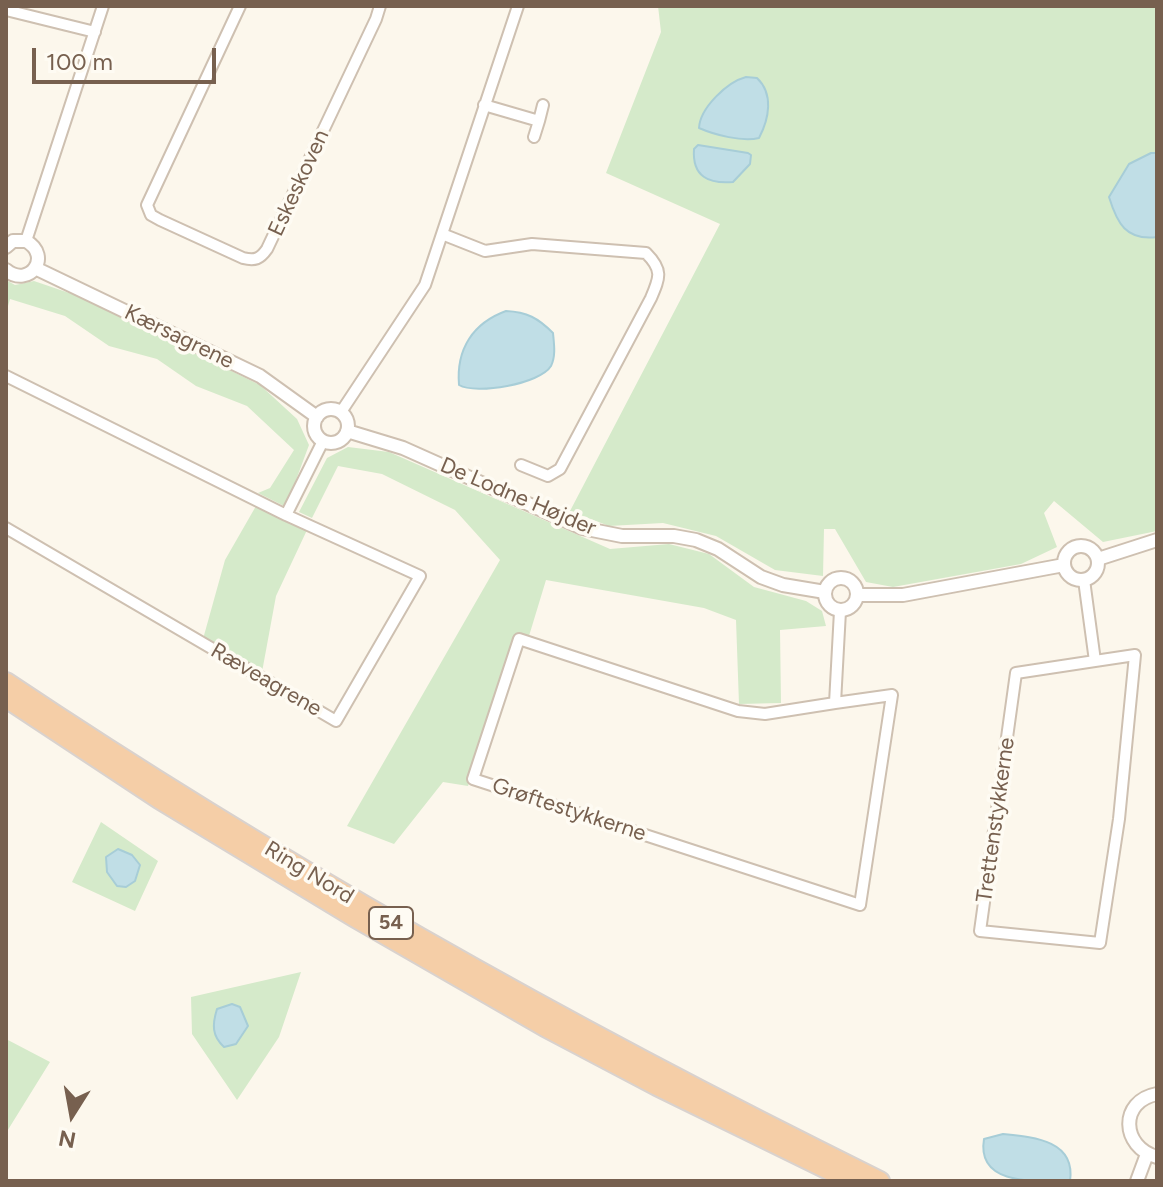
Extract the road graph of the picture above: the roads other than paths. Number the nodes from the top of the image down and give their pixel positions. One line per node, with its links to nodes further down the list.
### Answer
1 (103, 6): 6 (street)
2 (240, 6): 3 (street, Eskeskoven)
3 (380, 6)
4 (518, 6): 7 (street)
5 (6, 10): 6 (street)
6 (95, 32): 12 (street)
7 (484, 105): 9 (street); 11 (street)
8 (543, 105): 9 (street)
9 (539, 121): 10 (street)
10 (534, 137)
11 (442, 234): 17 (street); 21 (street)
12 (26, 241): 13 (street); 14 (street)
13 (6, 247)
14 (35, 268): 15 (street); 18 (street, Kærsagrene)
15 (6, 270)
16 (6, 376): 22 (street, Ræveagrene)
17 (341, 412): 18 (street); 19 (street)
18 (317, 417): 20 (street)
19 (347, 431): 20 (street); 28 (street, De Lodne Højder)
20 (323, 441): 22 (street)
21 (521, 465)
22 (286, 515): 23 (street, Ræveagrene)
23 (6, 528)
24 (1157, 540): 25 (street)
25 (1098, 559): 26 (street); 27 (street)
26 (1064, 565): 27 (street); 29 (street)
27 (1084, 580): 31 (street)
28 (825, 592): 29 (street); 30 (street)
29 (858, 595): 30 (street)
30 (840, 611): 34 (street)
31 (1095, 661): 31 (street, Trettenstykkerne)
32 (6, 682): 38 (highway, Ring Nord / 54)
33 (6, 698): 37 (highway, 54)
34 (835, 703): 34 (street, Grøftestykkerne)
35 (1157, 1094): 36 (street)
36 (1152, 1156): 39 (street)
37 (851, 1181)
38 (880, 1181)
39 (1137, 1181)

